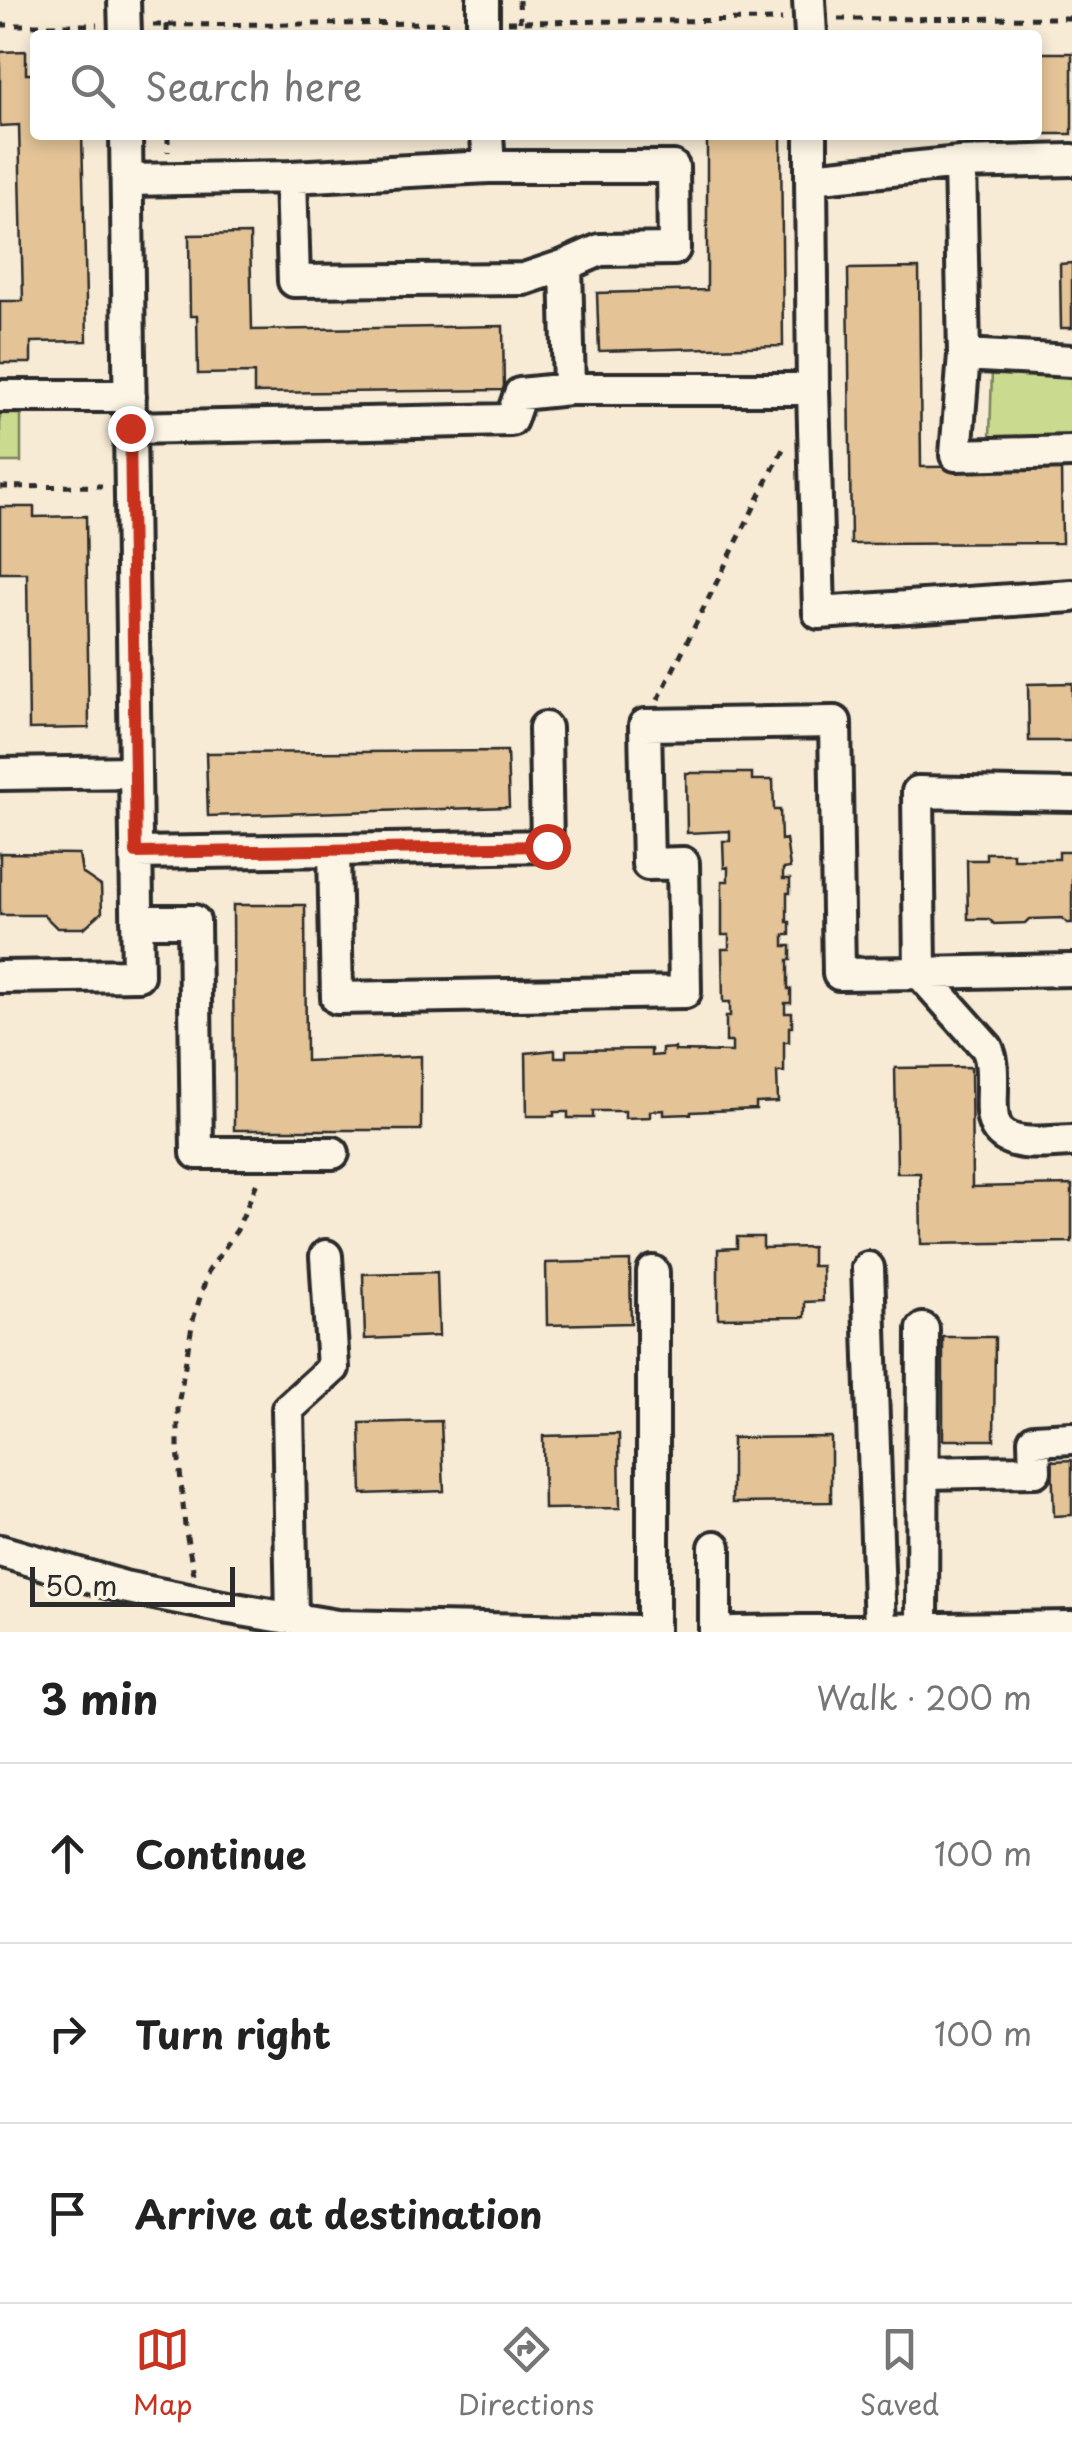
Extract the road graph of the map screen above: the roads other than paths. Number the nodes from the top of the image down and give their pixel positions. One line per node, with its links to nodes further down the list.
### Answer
1 (126, 140): 9 (street)
2 (488, 140): 6 (street)
3 (811, 140): 8 (street)
4 (1072, 160): 5 (street)
5 (960, 163): 8 (street); 11 (street)
6 (489, 167): 7 (street); 10 (street)
7 (291, 177): 9 (street); 10 (street)
8 (811, 178): 14 (street)
9 (127, 180): 16 (street)
10 (566, 265): 13 (street)
11 (964, 355): 12 (street); 18 (street)
12 (1072, 361)
13 (569, 389): 14 (street); 17 (street)
14 (813, 389): 19 (street)
15 (0, 396): 16 (street)
16 (130, 396): 17 (street)
17 (130, 428): 21 (street)
18 (1072, 452)
19 (1072, 596)
20 (546, 728): 24 (street)
21 (135, 772): 22 (street); 25 (street)
22 (0, 774)
23 (1072, 795): 28 (street)
24 (334, 850): 25 (street); 28 (street)
25 (136, 853): 26 (street)
26 (137, 921): 29 (street); 31 (street)
27 (1072, 970): 28 (street)
28 (920, 972): 30 (street)
29 (0, 977)
30 (1072, 1141)
31 (334, 1153)
32 (326, 1256): 40 (street)
33 (868, 1268): 42 (street)
34 (653, 1272): 46 (street)
35 (923, 1328): 37 (street)
36 (1072, 1438): 37 (street)
37 (923, 1474): 43 (street)
38 (715, 1547): 47 (street)
39 (0, 1552): 40 (street)
40 (292, 1618): 45 (street)
41 (1072, 1627): 44 (street)
42 (880, 1630): 43 (street); 48 (street)
43 (922, 1630): 44 (street)
44 (1037, 1630)
45 (638, 1632)
46 (653, 1632)
47 (715, 1632)
48 (734, 1632)

